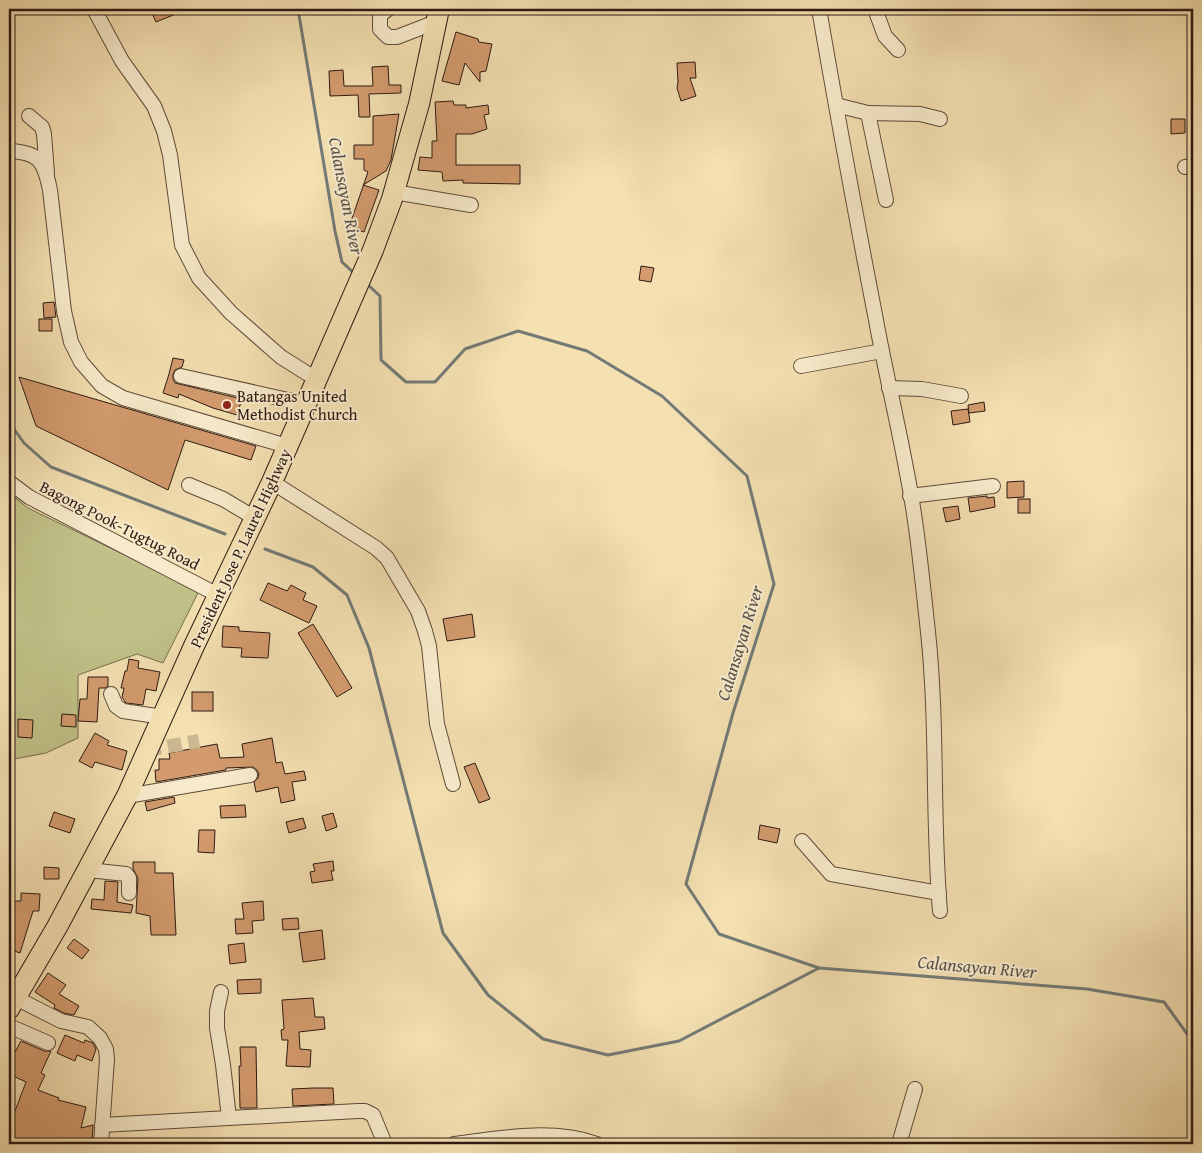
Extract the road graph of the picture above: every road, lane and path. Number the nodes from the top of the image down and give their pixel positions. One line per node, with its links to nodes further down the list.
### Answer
1 (94, 9): 19 (street)
2 (388, 9): 5 (street)
3 (819, 9): 7 (street)
4 (875, 9): 6 (street)
5 (437, 15): 13 (highway, President Jose P. Laurel Highway)
6 (898, 50)
7 (836, 105): 8 (street); 16 (street)
8 (868, 113): 10 (street); 14 (street)
9 (29, 116): 12 (street)
10 (940, 119)
11 (9, 151): 12 (street)
12 (47, 174): 23 (street)
13 (394, 192): 15 (street); 19 (highway, President Jose P. Laurel Highway)
14 (886, 200)
15 (470, 205)
16 (882, 351): 17 (street); 20 (street)
17 (801, 366)
18 (181, 376): 22 (street)
19 (316, 379): 22 (highway, President Jose P. Laurel Highway)
20 (889, 388): 21 (street); 28 (street)
21 (961, 396)
22 (306, 404): 23 (highway, President Jose P. Laurel Highway)
23 (287, 446): 25 (highway, President Jose P. Laurel Highway)
24 (9, 482): 30 (street, Bagong Pook-Tugtug Road)
25 (272, 482): 29 (highway, President Jose P. Laurel Highway); 34 (street)
26 (189, 485): 29 (street)
27 (993, 486): 28 (street)
28 (910, 496): 39 (street)
29 (255, 518): 30 (highway, President Jose P. Laurel Highway)
30 (218, 595): 32 (highway, President Jose P. Laurel Highway)
31 (111, 694): 32 (street)
32 (162, 717): 35 (highway, President Jose P. Laurel Highway)
33 (250, 775): 35 (street)
34 (453, 784)
35 (126, 796): 37 (highway, President Jose P. Laurel Highway)
36 (802, 841): 39 (street)
37 (88, 870): 38 (street); 42 (highway, President Jose P. Laurel Highway)
38 (129, 893)
39 (939, 893): 40 (street)
40 (940, 911)
41 (221, 992): 46 (street)
42 (12, 1003): 47 (street)
43 (9, 1026): 44 (street)
44 (48, 1043)
45 (915, 1089): 52 (street)
46 (228, 1118): 47 (street); 49 (street)
47 (102, 1125): 48 (street)
48 (101, 1144)
49 (385, 1144)
50 (454, 1144): 51 (street)
51 (597, 1144)
52 (899, 1144)

